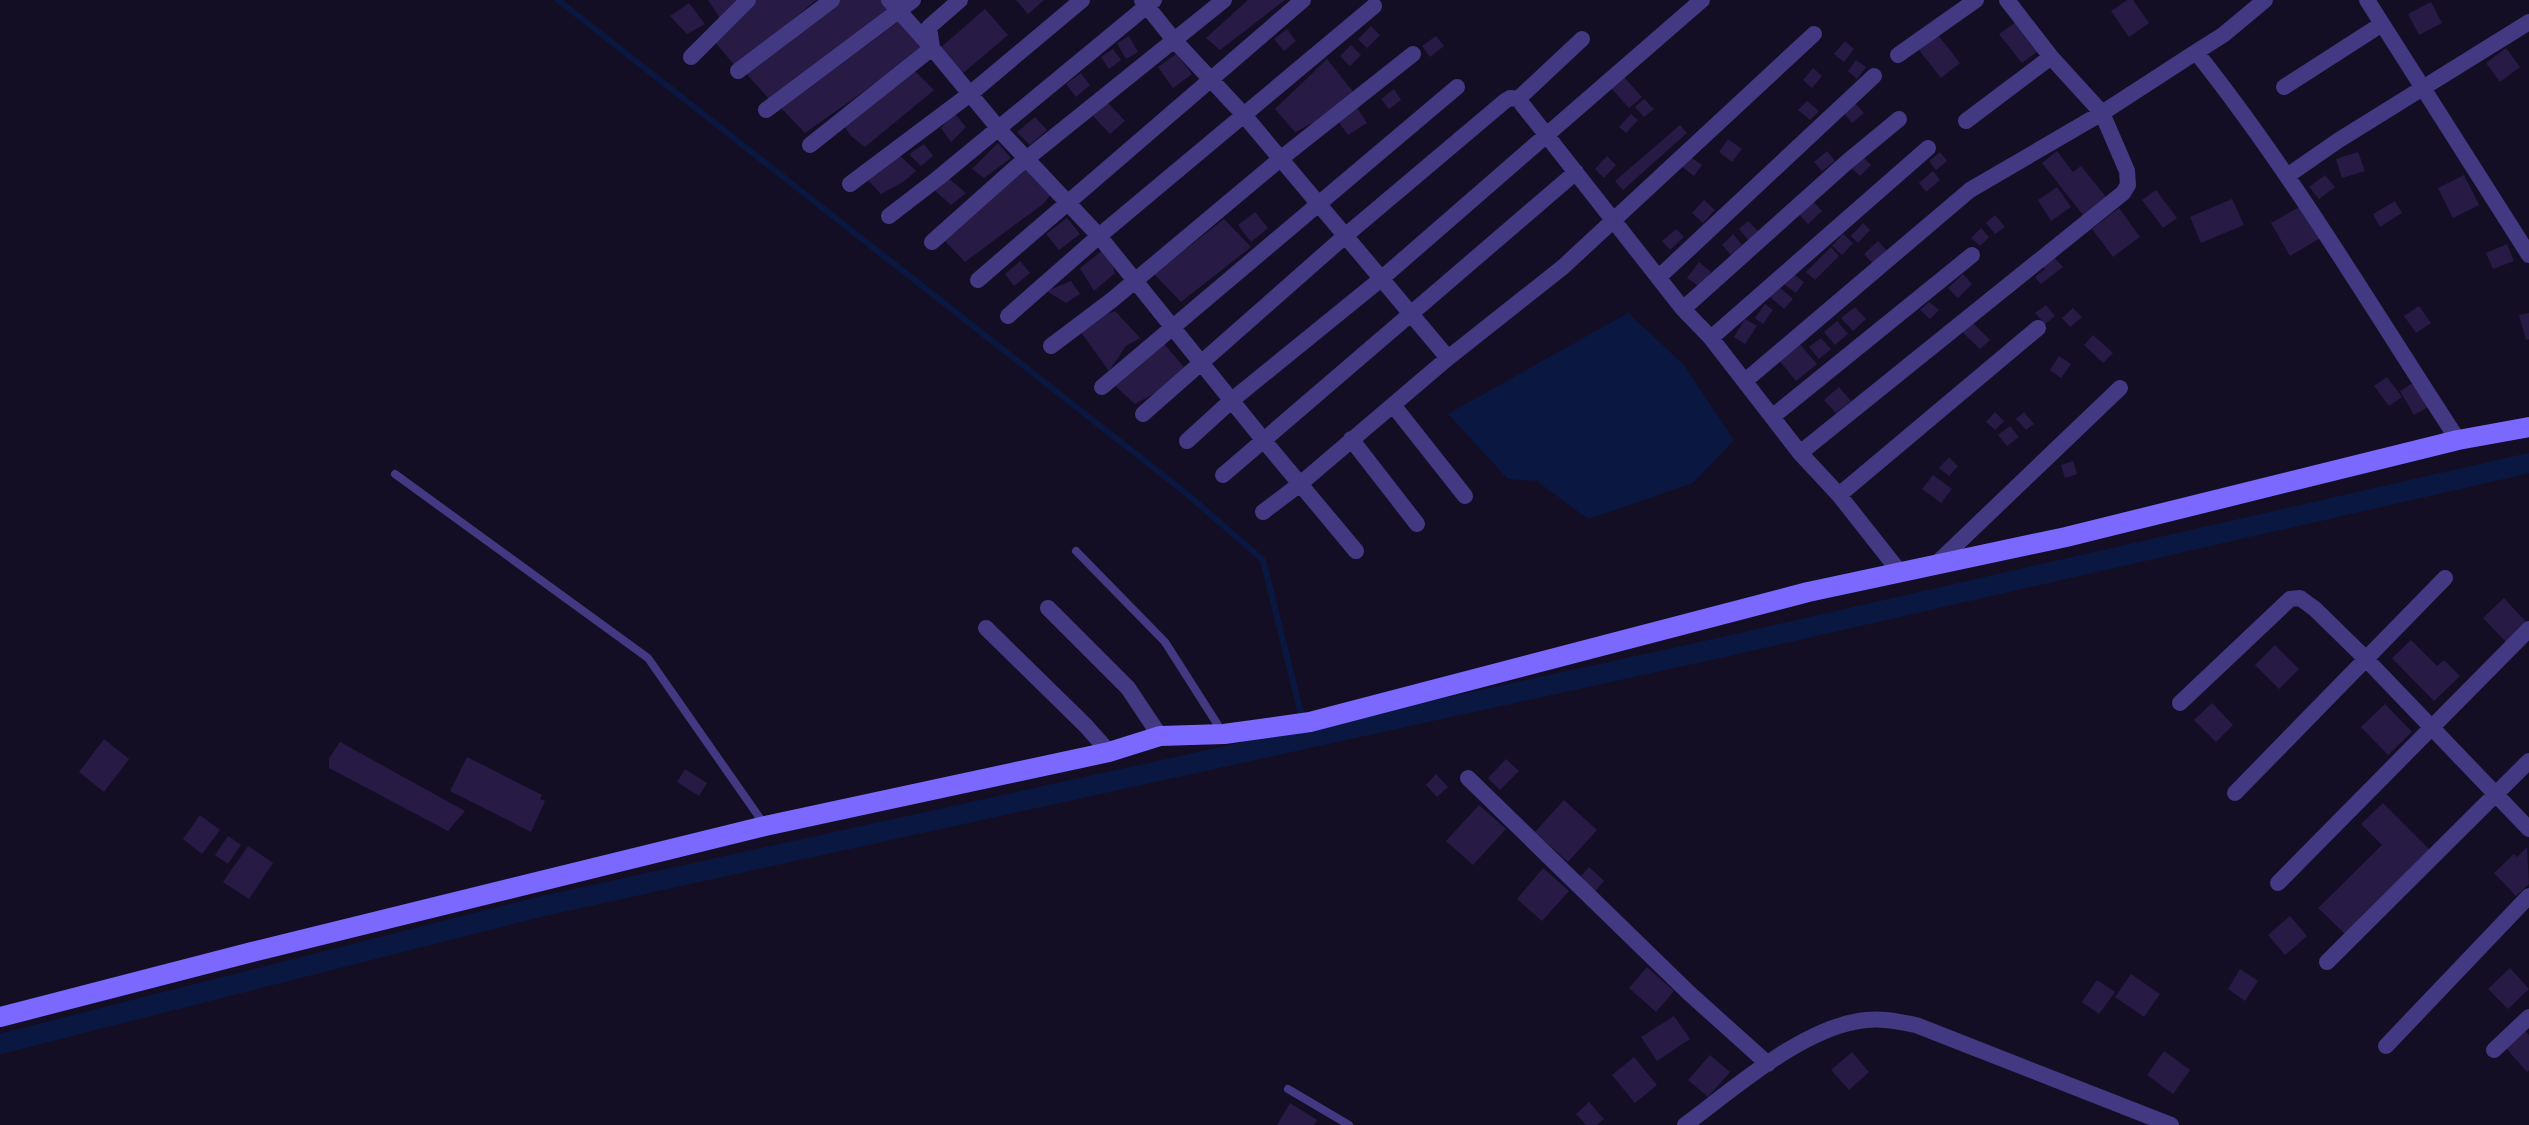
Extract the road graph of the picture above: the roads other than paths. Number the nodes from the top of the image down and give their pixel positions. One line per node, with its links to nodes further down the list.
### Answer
1 (748, 0): 25 (street)
2 (832, 0): 27 (street)
3 (913, 0): 14 (street)
4 (960, 0): 21 (street)
5 (1082, 0): 33 (street)
6 (1224, 0): 20 (street)
7 (1303, 0): 29 (street)
8 (1702, 0): 41 (street)
9 (1976, 0): 24 (street)
10 (2007, 0): 26 (street)
11 (2265, 0): 22 (street)
12 (2367, 0): 17 (street)
13 (1148, 2): 20 (street); 40 (street)
14 (894, 6): 21 (street); 35 (street)
15 (1374, 6): 37 (street)
16 (2529, 22): 32 (street)
17 (2382, 24): 31 (street); 32 (street)
18 (1814, 34): 52 (street)
19 (1582, 39): 34 (street)
20 (1174, 40): 29 (street); 44 (street)
21 (932, 48): 33 (street); 42 (street)
22 (2196, 52): 36 (street); 47 (street)
23 (1413, 54): 45 (street)
24 (1898, 55)
25 (691, 57)
26 (2051, 57): 36 (street); 39 (street)
27 (738, 71)
28 (1874, 76): 58 (street)
29 (1210, 78): 37 (street); 49 (street)
30 (1457, 87): 50 (street)
31 (2284, 87)
32 (2424, 89): 47 (street); 57 (street)
33 (970, 94): 40 (street); 48 (street)
34 (1518, 99): 41 (street); 54 (street)
35 (766, 110)
36 (2102, 113): 71 (street); 83 (street)
37 (1243, 114): 45 (street); 53 (street)
38 (1899, 119): 62 (street)
39 (1966, 121)
40 (998, 127): 44 (street); 51 (street)
41 (1546, 137): 46 (street); 59 (street)
42 (810, 145)
43 (1928, 148): 67 (street)
44 (1026, 159): 49 (street); 55 (street)
45 (1279, 160): 50 (street); 61 (street)
46 (1576, 172): 52 (street); 63 (street)
47 (2287, 176): 81 (street)
48 (850, 184)
49 (1067, 204): 53 (street); 60 (street)
50 (1317, 205): 54 (street); 65 (street)
51 (889, 216)
52 (1614, 221): 58 (street); 69 (street)
53 (1099, 236): 61 (street); 64 (street)
54 (1345, 236): 59 (street); 70 (street)
55 (932, 242)
56 (1972, 255): 77 (street)
57 (2529, 255)
58 (1659, 277): 62 (street)
59 (1381, 279): 63 (street); 74 (street)
60 (978, 280)
61 (1135, 281): 65 (street); 68 (street)
62 (1683, 309): 67 (street)
63 (1410, 312): 69 (street); 80 (street)
64 (1008, 316)
65 (1172, 326): 70 (street); 72 (street)
66 (2038, 328): 87 (street)
67 (1711, 338): 71 (street)
68 (1051, 346)
69 (1448, 358): 75 (street)
70 (1201, 363): 74 (street); 76 (street)
71 (1745, 381): 77 (street)
72 (1102, 387)
73 (2120, 388): 93 (street)
74 (1232, 400): 80 (street); 82 (street)
75 (1393, 405): 79 (street); 88 (street)
76 (1143, 414)
77 (1772, 417): 83 (street)
78 (2529, 427): 81 (main road)
79 (1351, 439): 86 (street); 90 (street)
80 (1263, 440): 85 (street); 86 (street)
81 (2458, 440): 93 (main road)
82 (1187, 441)
83 (1800, 453): 87 (street)
84 (395, 474): 109 (lane)
85 (1223, 475)
86 (1300, 484): 89 (street); 92 (street)
87 (1839, 495): 94 (street)
88 (1465, 496)
89 (1263, 512)
90 (1417, 524)
91 (1076, 551): 102 (lane)
92 (1356, 551)
93 (1935, 566): 94 (main road)
94 (1899, 571): 102 (main road)
95 (2445, 578): 99 (street)
96 (1048, 608): 103 (street)
97 (986, 628): 104 (street)
98 (2529, 629): 101 (street)
99 (2365, 658): 100 (street); 101 (street); 107 (street)
100 (2180, 703)
101 (2433, 727): 108 (street); 111 (street)
102 (1224, 734): 103 (main road)
103 (1160, 736): 104 (main road)
104 (1109, 752): 109 (main road)
105 (2529, 761): 108 (street)
106 (1468, 778): 118 (street)
107 (2235, 793)
108 (2496, 794): 110 (street); 113 (street)
109 (765, 826): 114 (main road)
110 (2529, 829)
111 (2278, 883)
112 (2529, 896): 116 (street)
113 (2327, 962)
114 (0, 1017)
115 (2529, 1017): 117 (street)
116 (2386, 1046)
117 (2494, 1050)
118 (1768, 1064): 121 (street); 122 (street)
119 (1288, 1089): 120 (lane)
120 (1349, 1125)
121 (1685, 1125)
122 (2171, 1125)

